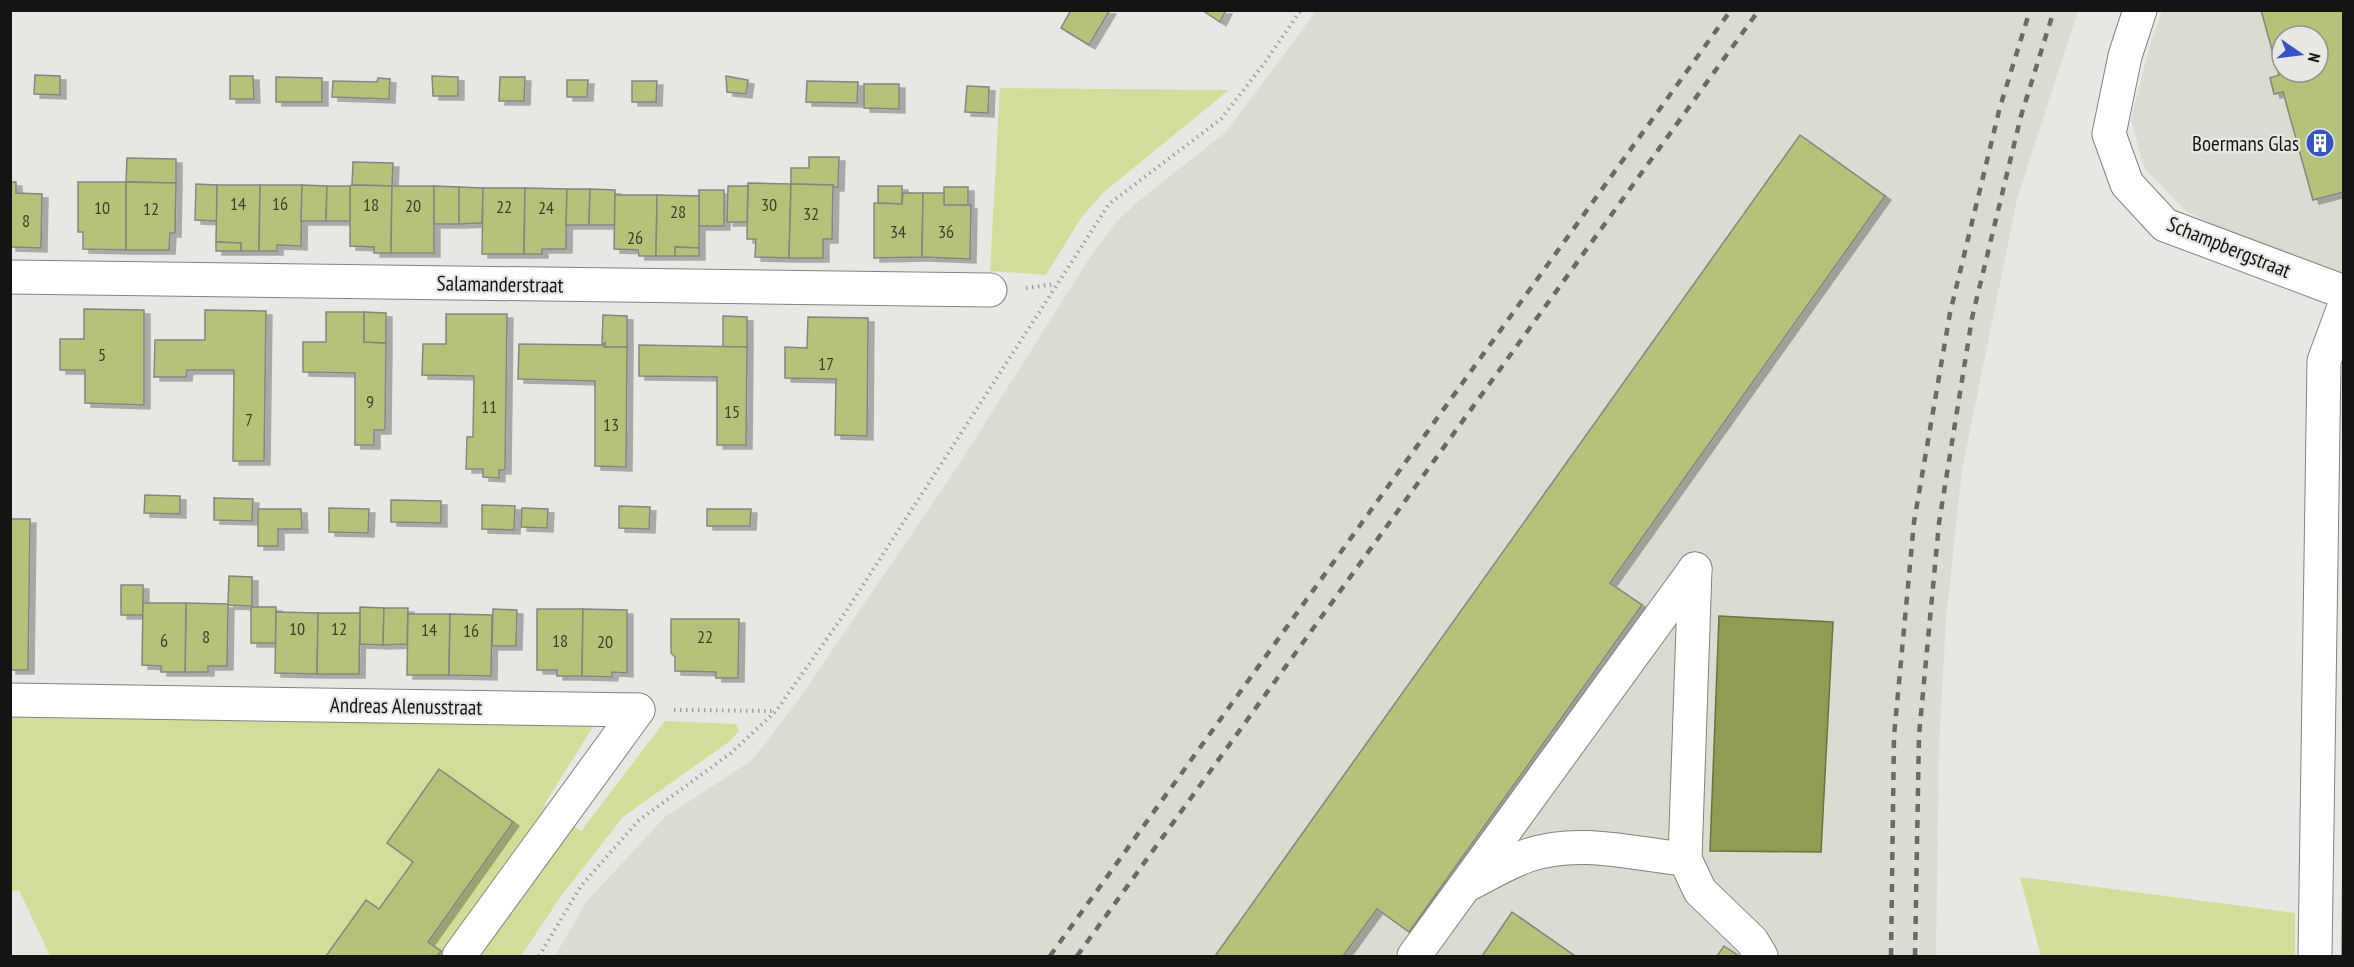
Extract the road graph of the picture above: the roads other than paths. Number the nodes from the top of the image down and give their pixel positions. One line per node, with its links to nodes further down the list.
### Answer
1 (2140, 10): 4 (street, Schampbergstraat)
2 (10, 277): 3 (street, Salamanderstraat)
3 (990, 290)
4 (2343, 292)
5 (2343, 307): 12 (street)
6 (10, 700): 9 (street, Andreas Alenusstraat)
7 (1685, 860): 8 (street); 8 (street); 11 (street)
8 (1464, 887): 10 (street)
9 (459, 957)
10 (1414, 957)
11 (1761, 957)
12 (2315, 957)

